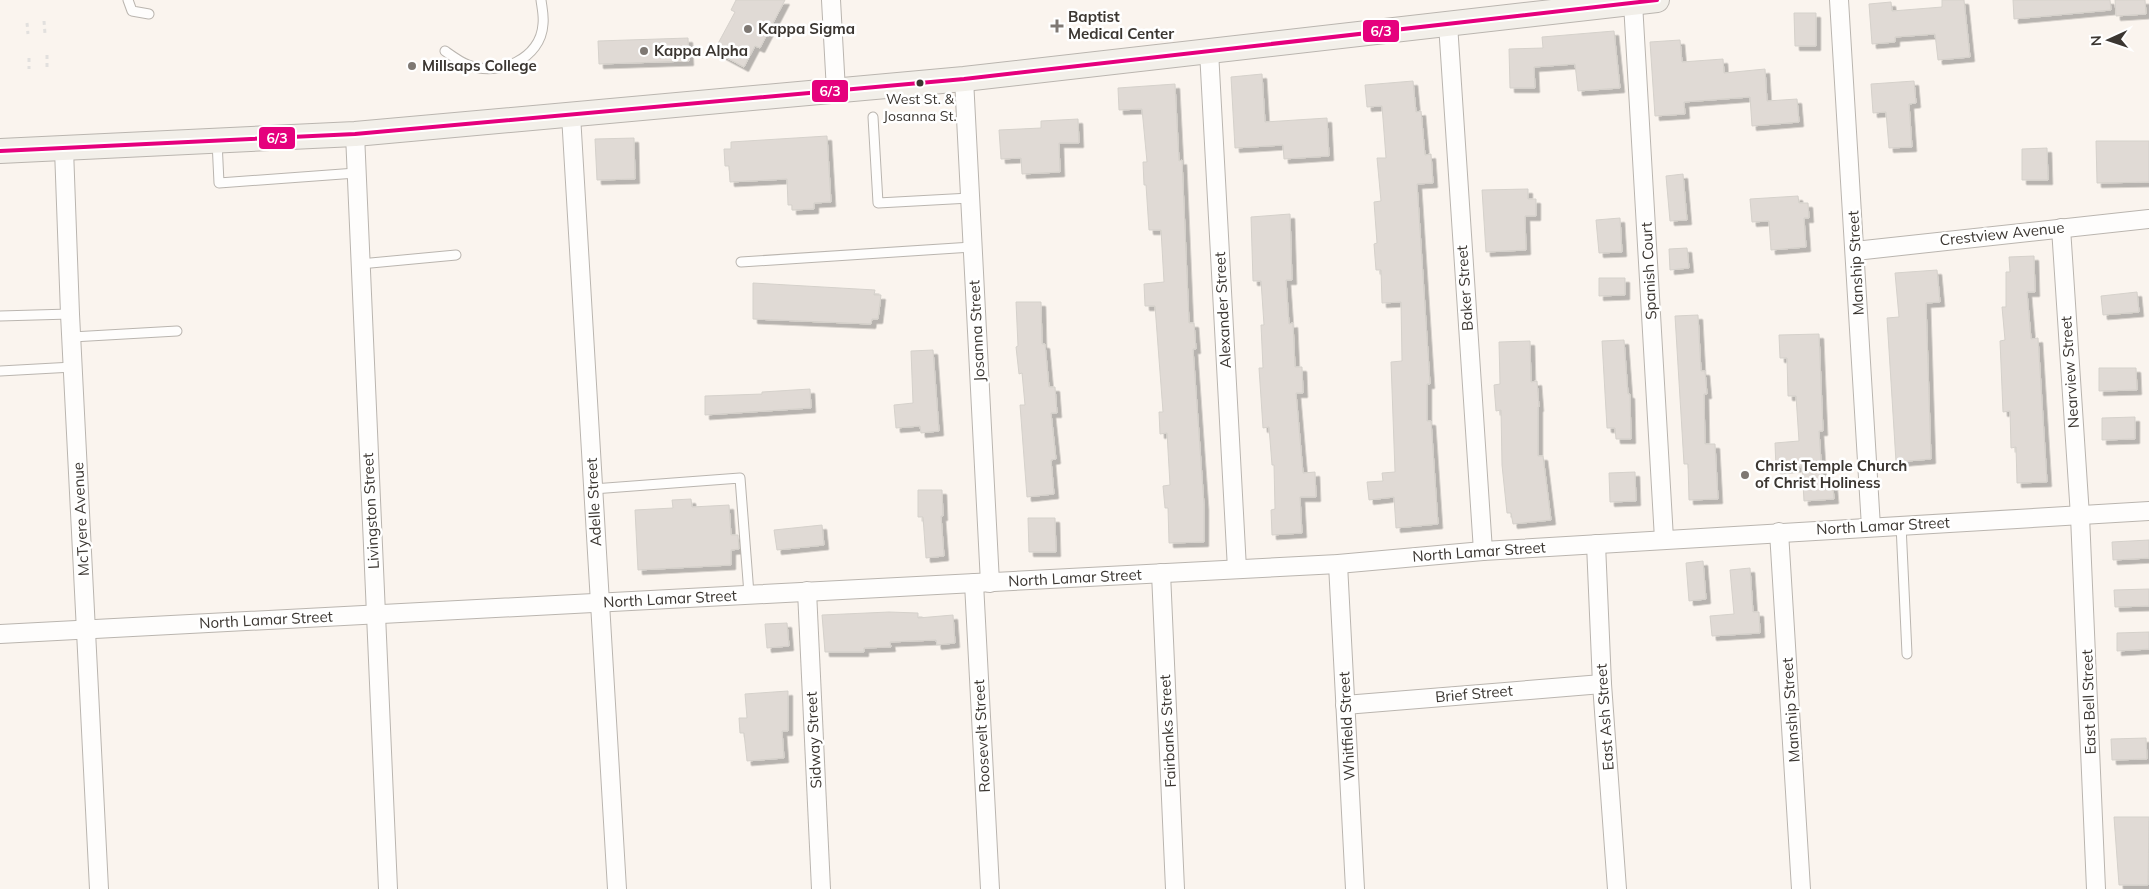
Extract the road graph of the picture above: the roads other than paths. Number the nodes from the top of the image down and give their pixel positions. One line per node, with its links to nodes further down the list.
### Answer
1 (128, 0): 7 (lane)
2 (541, 0): 9 (lane)
3 (831, 0): 12 (street)
4 (1657, 0): 6 (street)
5 (1840, 0): 24 (street, Manship Street)
6 (1633, 3): 8 (street); 40 (street, Spanish Court)
7 (149, 14)
8 (1448, 24): 10 (street); 42 (street, Baker Street)
9 (445, 51)
10 (1209, 52): 11 (street); 44 (street, Alexander Street)
11 (964, 79): 12 (street); 20 (street, Josanna Street)
12 (836, 91): 13 (street)
13 (571, 115): 15 (street); 34 (street, Adelle Street)
14 (874, 117): 20 (lane)
15 (355, 134): 16 (street); 19 (street, Livingston Street)
16 (217, 141): 17 (street); 19 (lane)
17 (64, 149): 18 (street); 28 (street, McTyere Avenue)
18 (0, 151)
19 (356, 173): 27 (street, Livingston Street)
20 (970, 198): 23 (street, Josanna Street)
21 (2149, 219): 22 (street, Crestview Avenue)
22 (2061, 228): 24 (street, Crestview Avenue); 36 (street, Nearview Street)
23 (972, 247): 26 (lane); 46 (street, Josanna Street)
24 (1855, 250): 38 (street, Manship Street)
25 (456, 255): 27 (lane)
26 (741, 262)
27 (360, 264): 50 (street, Livingston Street)
28 (70, 314): 29 (lane); 31 (street, McTyere Avenue)
29 (0, 316)
30 (177, 331): 31 (lane)
31 (72, 337): 32 (street, McTyere Avenue)
32 (73, 367): 33 (lane); 51 (street, McTyere Avenue)
33 (0, 371)
34 (593, 489): 48 (lane); 49 (street, Adelle Street)
35 (2149, 511): 36 (street, North Lamar Street)
36 (2080, 516): 37 (street, North Lamar Street); 65 (street, East Bell Street)
37 (1901, 525): 38 (street, North Lamar Street); 53 (lane)
38 (1871, 526): 39 (street, North Lamar Street)
39 (1780, 532): 40 (street, North Lamar Street); 64 (street, Manship Street)
40 (1664, 539): 41 (street, North Lamar Street)
41 (1596, 544): 42 (street, North Lamar Street); 54 (street, East Ash Street)
42 (1483, 551): 43 (street, North Lamar Street)
43 (1338, 564): 44 (street, North Lamar Street); 55 (street, Whitfield Street)
44 (1237, 569): 45 (street, North Lamar Street)
45 (1161, 573): 46 (street, North Lamar Street); 61 (street, Fairbanks Street)
46 (982, 583): 47 (street, North Lamar Street); 60 (street, Roosevelt Street)
47 (807, 592): 48 (street, North Lamar Street); 59 (street, Sidway Street)
48 (749, 594): 49 (street, North Lamar Street)
49 (600, 602): 50 (street, North Lamar Street); 58 (street, Adelle Street)
50 (376, 614): 51 (street, North Lamar Street); 57 (street, Livingston Street)
51 (87, 629): 52 (street, North Lamar Street); 56 (street, McTyere Avenue)
52 (0, 634)
53 (1907, 654)
54 (1602, 684): 55 (street, Brief Street); 63 (street, East Ash Street)
55 (1346, 705): 62 (street, Whitfield Street)
56 (99, 889)
57 (388, 889)
58 (617, 889)
59 (821, 889)
60 (990, 889)
61 (1175, 889)
62 (1355, 889)
63 (1617, 889)
64 (1801, 889)
65 (2096, 889)

